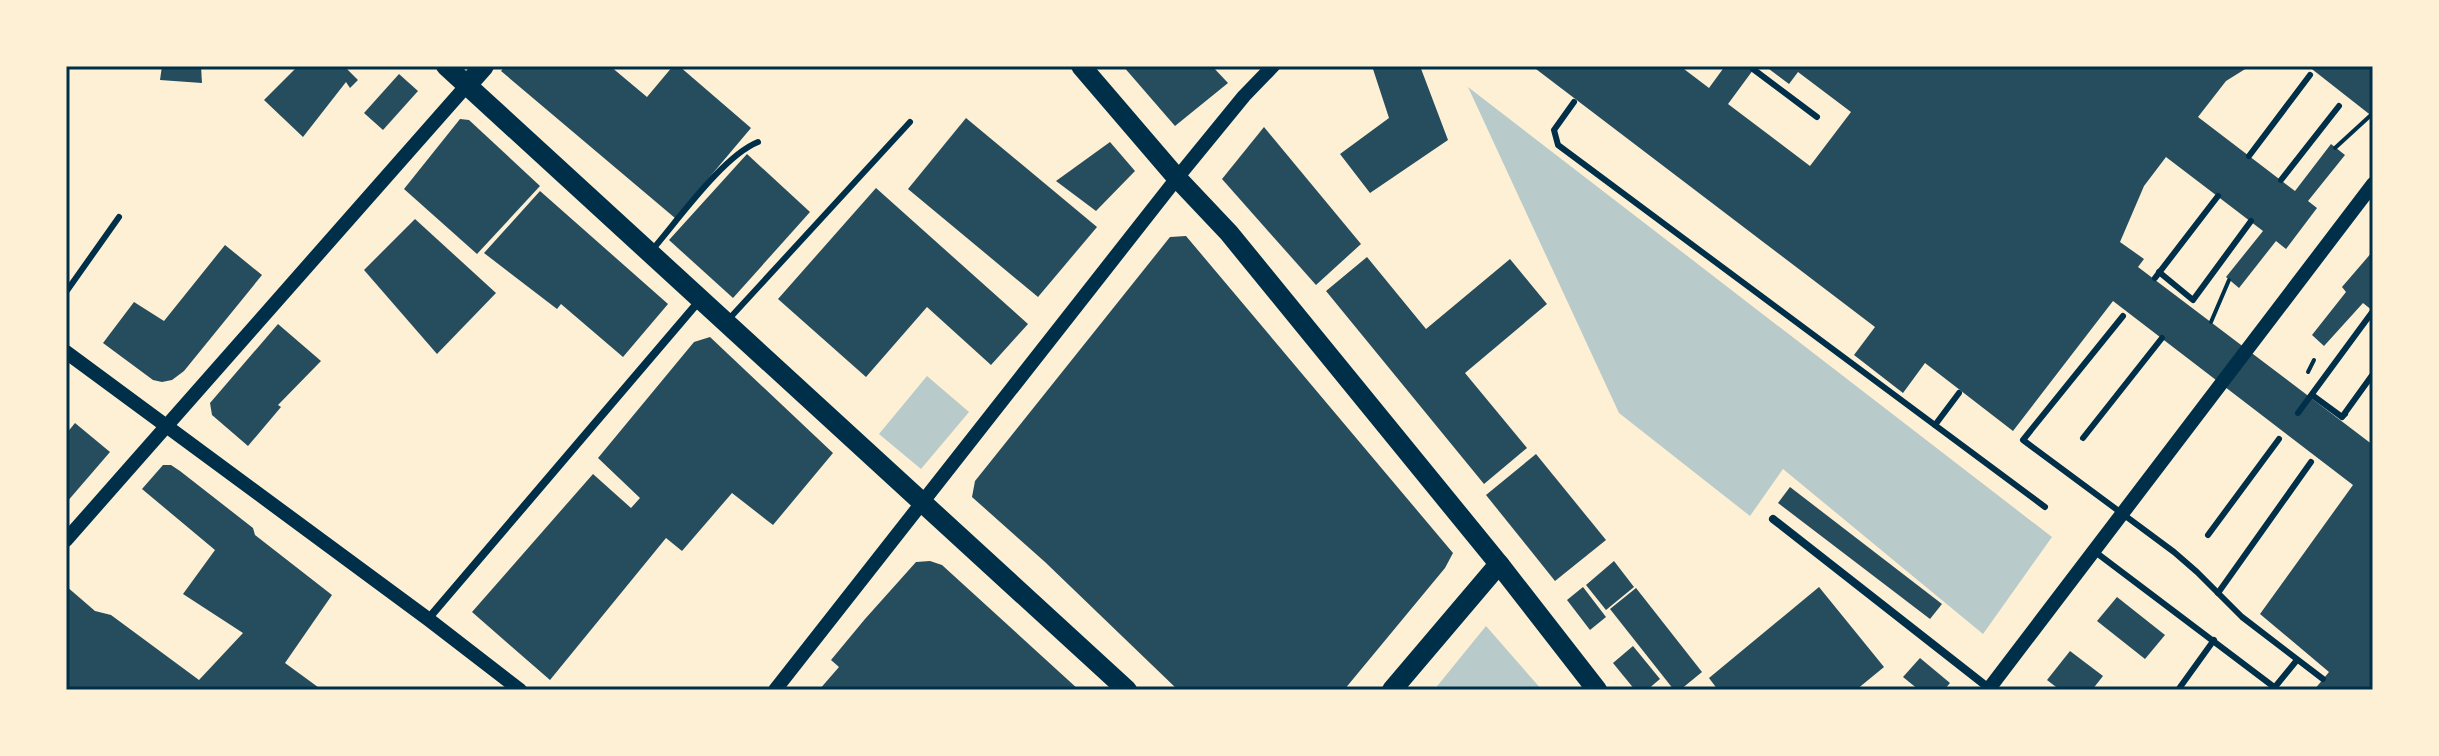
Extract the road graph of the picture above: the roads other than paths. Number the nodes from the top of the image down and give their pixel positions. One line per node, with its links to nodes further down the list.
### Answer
1 (446, 66): 7 (main road)
2 (484, 66): 7 (main road)
3 (1081, 66): 14 (main road)
4 (1266, 69): 14 (street)
5 (1753, 69): 10 (lane)
6 (2310, 75): 13 (lane)
7 (468, 84): 20 (main road); 33 (street)
8 (1574, 102): 32 (lane)
9 (2339, 106): 15 (lane)
10 (1817, 117)
11 (910, 122): 25 (lane)
12 (758, 142): 20 (lane)
13 (2249, 156)
14 (1177, 178): 37 (street); 44 (main road)
15 (2281, 180)
16 (2373, 184): 39 (street)
17 (2218, 196): 19 (lane)
18 (119, 217): 21 (lane)
19 (2251, 221)
20 (650, 253): 22 (main road)
21 (66, 292)
22 (700, 300): 25 (main road); 46 (street)
23 (2373, 311): 30 (lane)
24 (2123, 316): 39 (lane)
25 (726, 322): 37 (main road)
26 (2162, 338): 34 (lane)
27 (66, 352): 33 (street)
28 (2373, 374): 30 (lane)
29 (1959, 393): 32 (lane)
30 (2312, 395): 31 (lane)
31 (2298, 413)
32 (1935, 425): 38 (lane)
33 (166, 426): 42 (street); 46 (street)
34 (2083, 438)
35 (2279, 439): 41 (lane)
36 (2311, 462): 45 (lane)
37 (920, 502): 52 (street); 53 (main road)
38 (2045, 507)
39 (2121, 516): 43 (street); 45 (lane)
40 (1773, 519): 56 (street)
41 (2208, 535)
42 (66, 540)
43 (2094, 551): 47 (lane); 56 (street)
44 (1499, 564): 54 (main road); 55 (main road)
45 (2218, 593): 48 (lane)
46 (428, 619): 51 (street)
47 (2214, 640): 50 (lane); 57 (lane)
48 (2297, 660): 49 (lane); 50 (lane)
49 (2323, 679)
50 (2277, 689)
51 (520, 690)
52 (775, 690)
53 (1127, 690)
54 (1392, 690)
55 (1597, 690)
56 (1990, 690)
57 (2178, 690)

